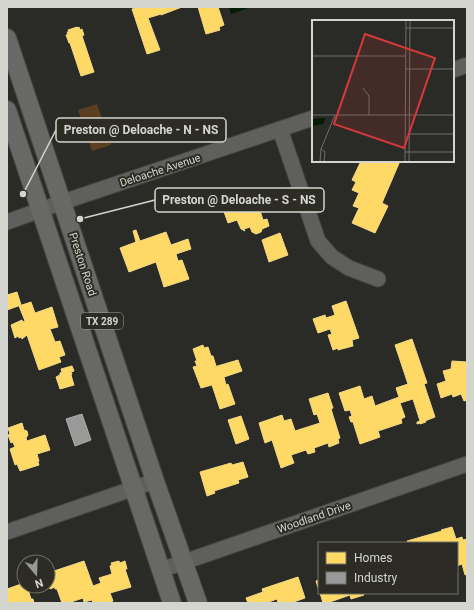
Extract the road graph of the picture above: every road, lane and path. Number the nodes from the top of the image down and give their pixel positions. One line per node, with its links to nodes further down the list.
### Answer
1 (7, 38): 7 (main road, Preston Road / TX 289)
2 (467, 65): 3 (street)
3 (454, 70)
4 (7, 110): 8 (main road, Preston Road / TX 289)
5 (312, 118): 6 (street, Deloache Avenue)
6 (280, 129): 7 (street, Deloache Avenue); 10 (street)
7 (63, 202): 8 (street, Deloache Avenue); 12 (main road, Preston Road / TX 289)
8 (41, 211): 9 (street, Deloache Avenue); 13 (main road, Preston Road / TX 289)
9 (7, 222)
10 (378, 280)
11 (467, 464): 15 (street, Woodland Drive)
12 (155, 481): 13 (street); 15 (main road, Preston Road / TX 289)
13 (134, 489): 14 (street); 16 (main road, Preston Road / TX 289)
14 (7, 532)
15 (184, 562): 16 (street, Woodland Drive); 18 (main road, Preston Road / TX 289)
16 (161, 570): 17 (main road, Preston Road / TX 289)
17 (172, 603)
18 (198, 603)

